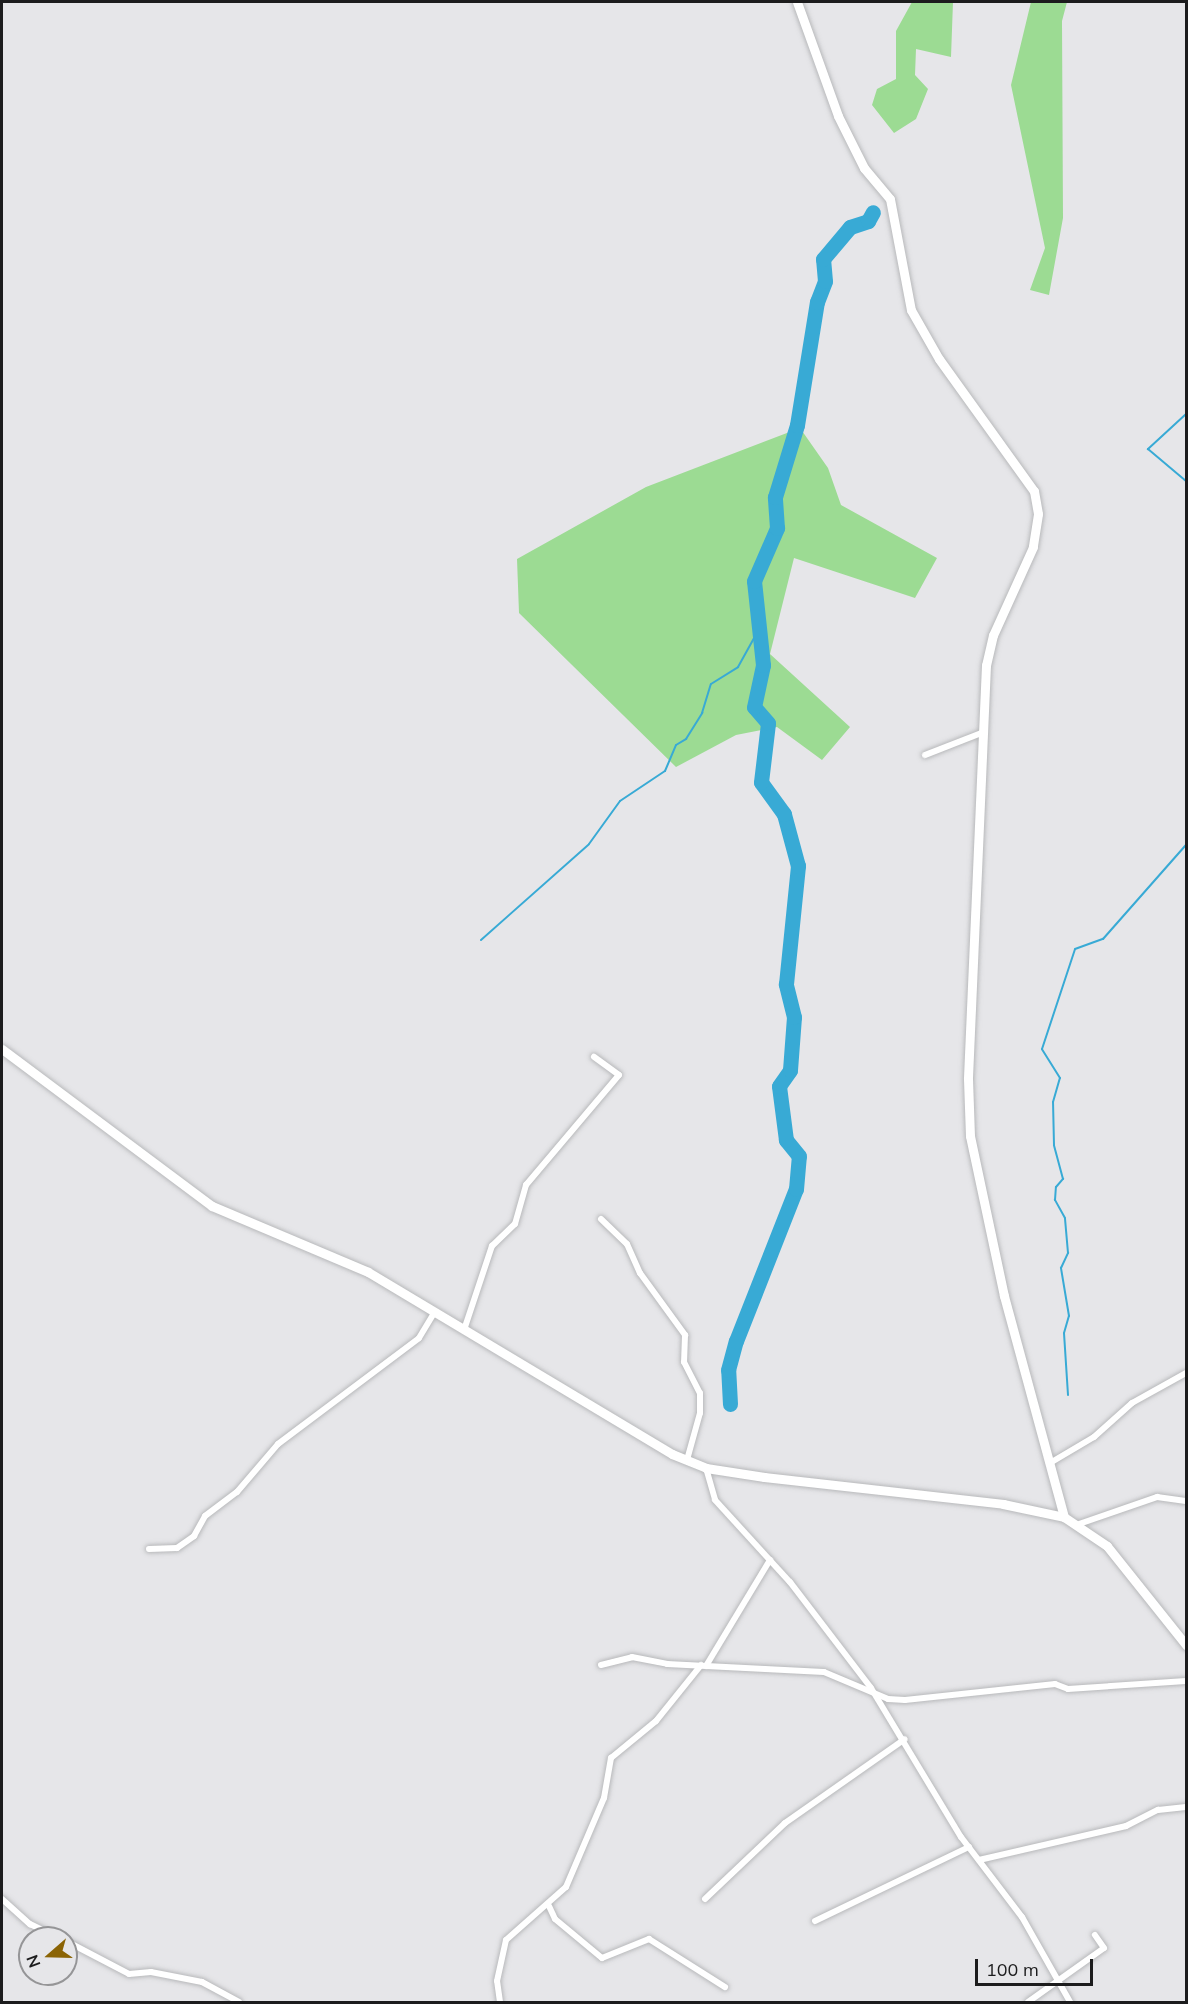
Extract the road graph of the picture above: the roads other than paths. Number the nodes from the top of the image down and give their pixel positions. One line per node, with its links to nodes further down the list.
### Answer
1 (797, 2): 2 (street)
2 (985, 732): 3 (street); 12 (street)
3 (925, 755)
4 (2, 1049): 5 (street)
5 (6, 1055): 8 (street)
6 (594, 1057): 9 (street)
7 (601, 1220): 11 (street)
8 (435, 1311): 9 (street); 17 (street)
9 (464, 1330): 11 (street)
10 (1186, 1373): 12 (street)
11 (687, 1460): 13 (street)
12 (1050, 1463): 15 (street)
13 (706, 1468): 15 (street); 18 (street)
14 (1186, 1501): 16 (street)
15 (1064, 1517): 16 (street)
16 (1079, 1524): 19 (street)
17 (149, 1549)
18 (770, 1560): 21 (street); 23 (street)
19 (1186, 1645)
20 (601, 1665): 21 (street)
21 (703, 1666): 23 (street); 30 (street)
22 (1186, 1680): 23 (street)
23 (871, 1688): 24 (street)
24 (905, 1739): 26 (street); 29 (street)
25 (1186, 1807): 27 (street)
26 (969, 1847): 27 (street); 31 (street)
27 (979, 1860): 35 (street)
28 (2, 1899): 32 (street)
29 (705, 1899)
30 (549, 1906): 36 (street); 38 (street)
31 (815, 1921)
32 (34, 1926)
33 (1095, 1935): 35 (street)
34 (78, 1947): 37 (street)
35 (1058, 1982): 39 (street); 40 (street)
36 (725, 1987)
37 (239, 2002)
38 (500, 2002)
39 (1028, 2002)
40 (1070, 2002)

